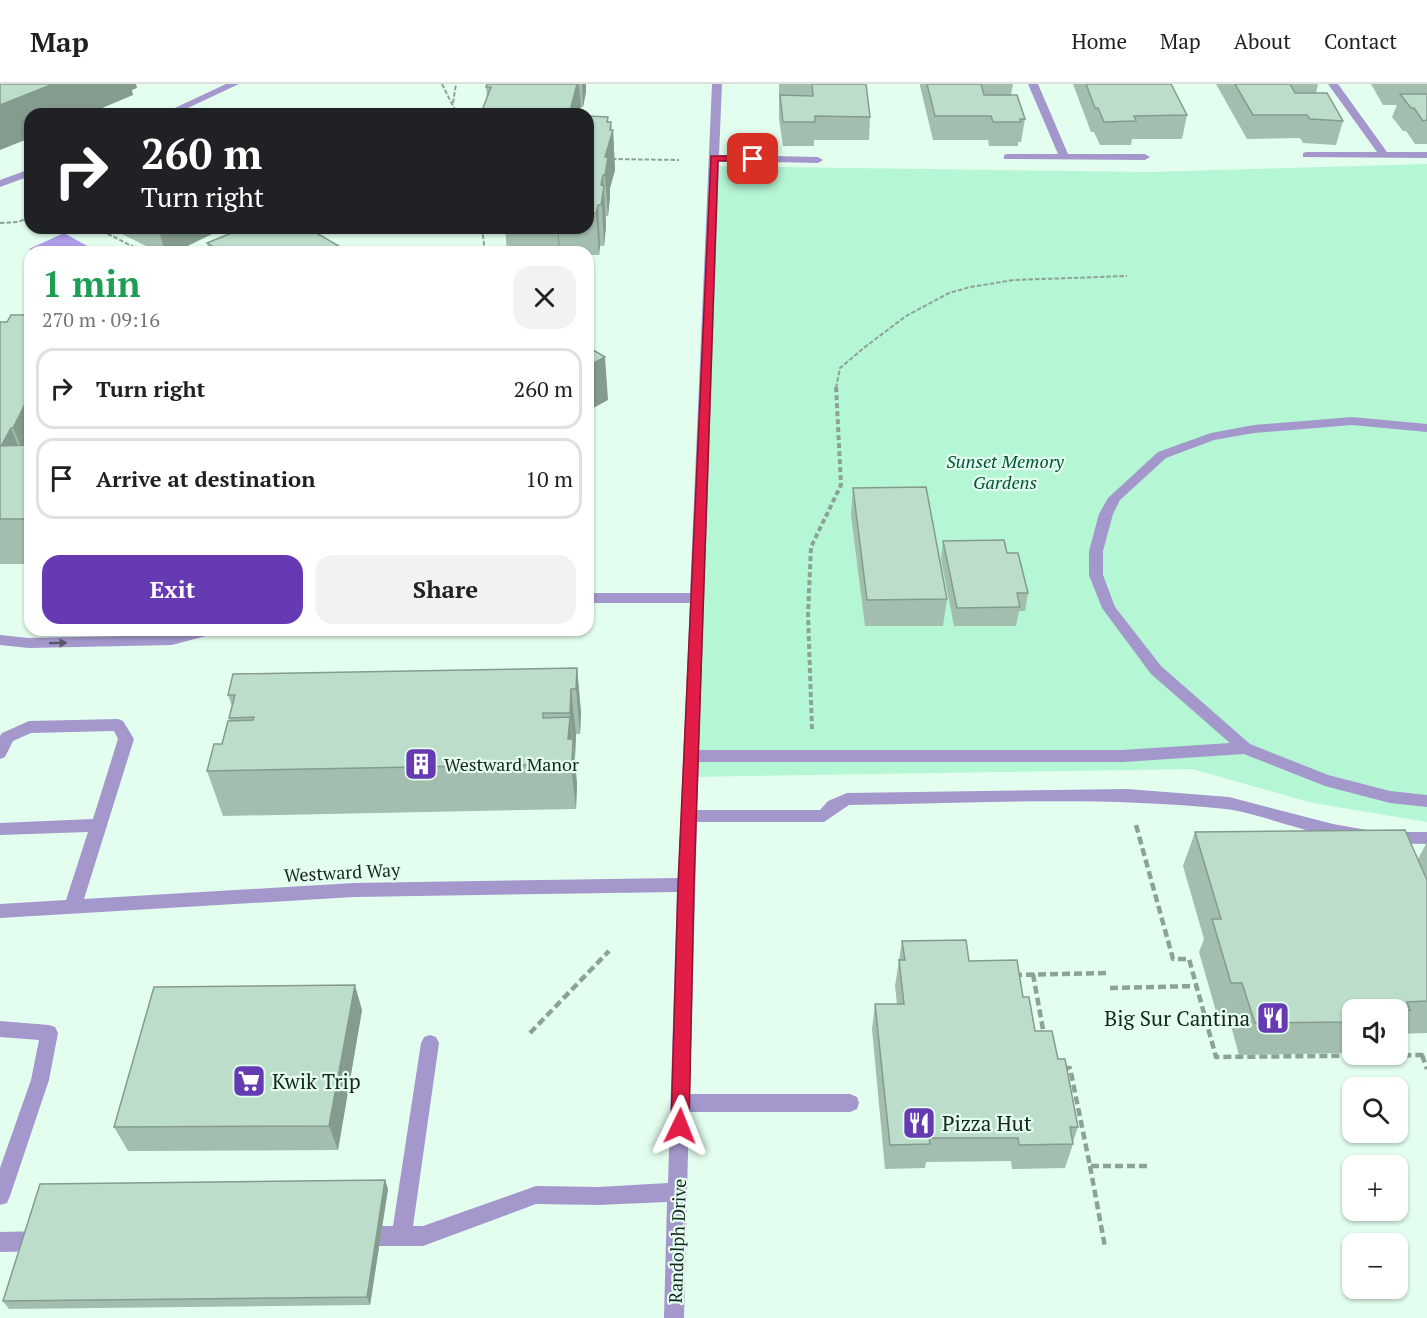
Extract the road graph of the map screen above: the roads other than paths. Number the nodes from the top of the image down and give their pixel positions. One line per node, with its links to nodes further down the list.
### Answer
1 (234, 84): 5 (street)
2 (717, 84): 12 (street, Randolph Drive)
3 (1033, 84): 10 (street)
4 (1333, 84): 7 (street)
5 (180, 108)
6 (1306, 155): 7 (street)
7 (1384, 155): 8 (street)
8 (1427, 155)
9 (1007, 157): 10 (street)
10 (1064, 157): 11 (street)
11 (1145, 157)
12 (714, 158): 13 (street); 18 (street, Randolph Drive)
13 (818, 160)
14 (24, 174): 15 (street)
15 (0, 184)
16 (1427, 428): 21 (street)
17 (594, 598): 18 (street)
18 (697, 598): 23 (street, Randolph Drive)
19 (188, 636): 20 (street, one-way to 19)
20 (0, 640)
21 (1245, 748): 23 (street); 24 (street)
22 (0, 753): 26 (street)
23 (691, 756): 25 (street, Randolph Drive)
24 (1427, 801)
25 (689, 816): 28 (street); 29 (street, Randolph Drive)
26 (98, 825): 27 (street); 30 (street)
27 (0, 829)
28 (1427, 838)
29 (686, 885): 30 (street, Westward Way); 34 (street, Randolph Drive)
30 (72, 906): 31 (street, Westward Way)
31 (0, 911)
32 (0, 1029): 37 (street)
33 (430, 1043): 39 (street)
34 (681, 1103): 35 (street); 36 (street, Randolph Drive)
35 (850, 1103)
36 (678, 1192): 39 (street); 42 (street, Randolph Drive)
37 (0, 1196)
38 (343, 1236): 39 (street)
39 (402, 1236)
40 (65, 1240): 41 (street)
41 (0, 1242)
42 (674, 1318)

